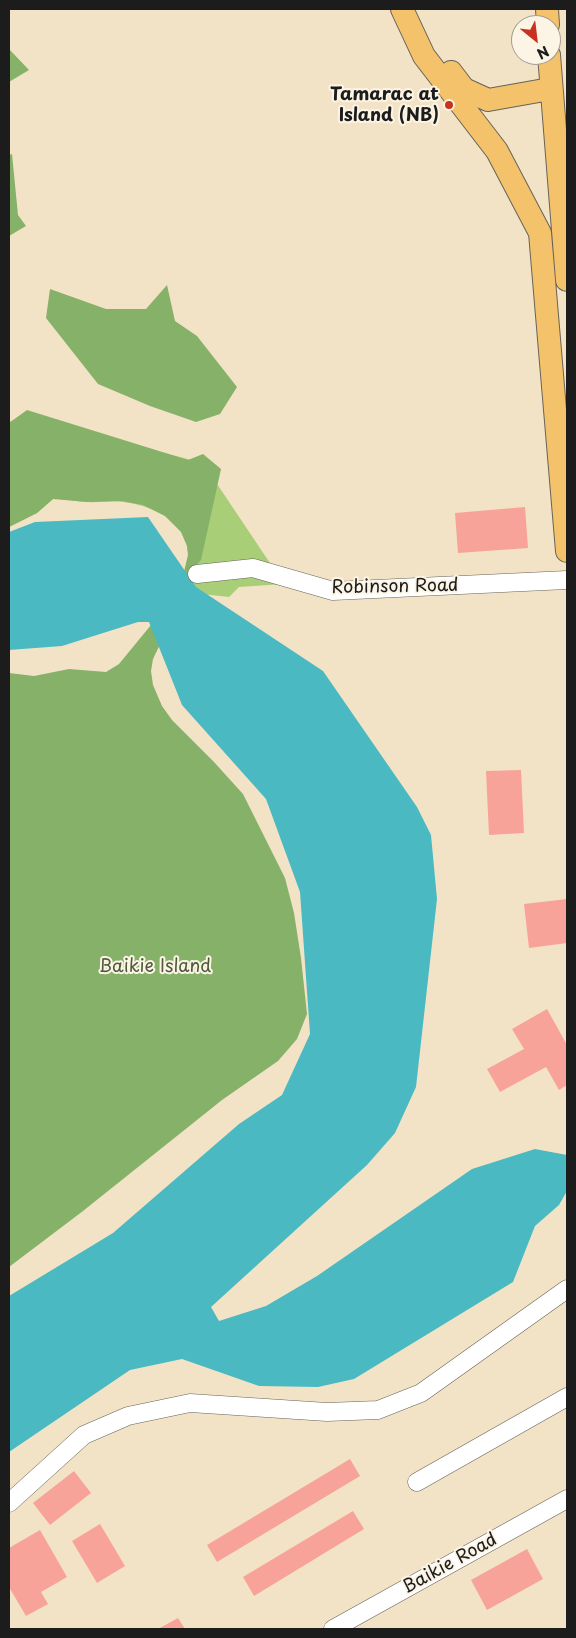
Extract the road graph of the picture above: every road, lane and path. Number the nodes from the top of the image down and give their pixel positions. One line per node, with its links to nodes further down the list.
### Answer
1 (403, 9): 3 (main road); 5 (main road)
2 (549, 65): 3 (main road)
3 (550, 89): 4 (main road)
4 (567, 280)
5 (561, 386): 6 (main road)
6 (567, 551)
7 (197, 574): 8 (street, Robinson Road)
8 (567, 580)
9 (567, 1289): 13 (street)
10 (567, 1397): 11 (street)
11 (417, 1482)
12 (567, 1499): 14 (street, Baikie Road)
13 (9, 1503)
14 (333, 1629)

